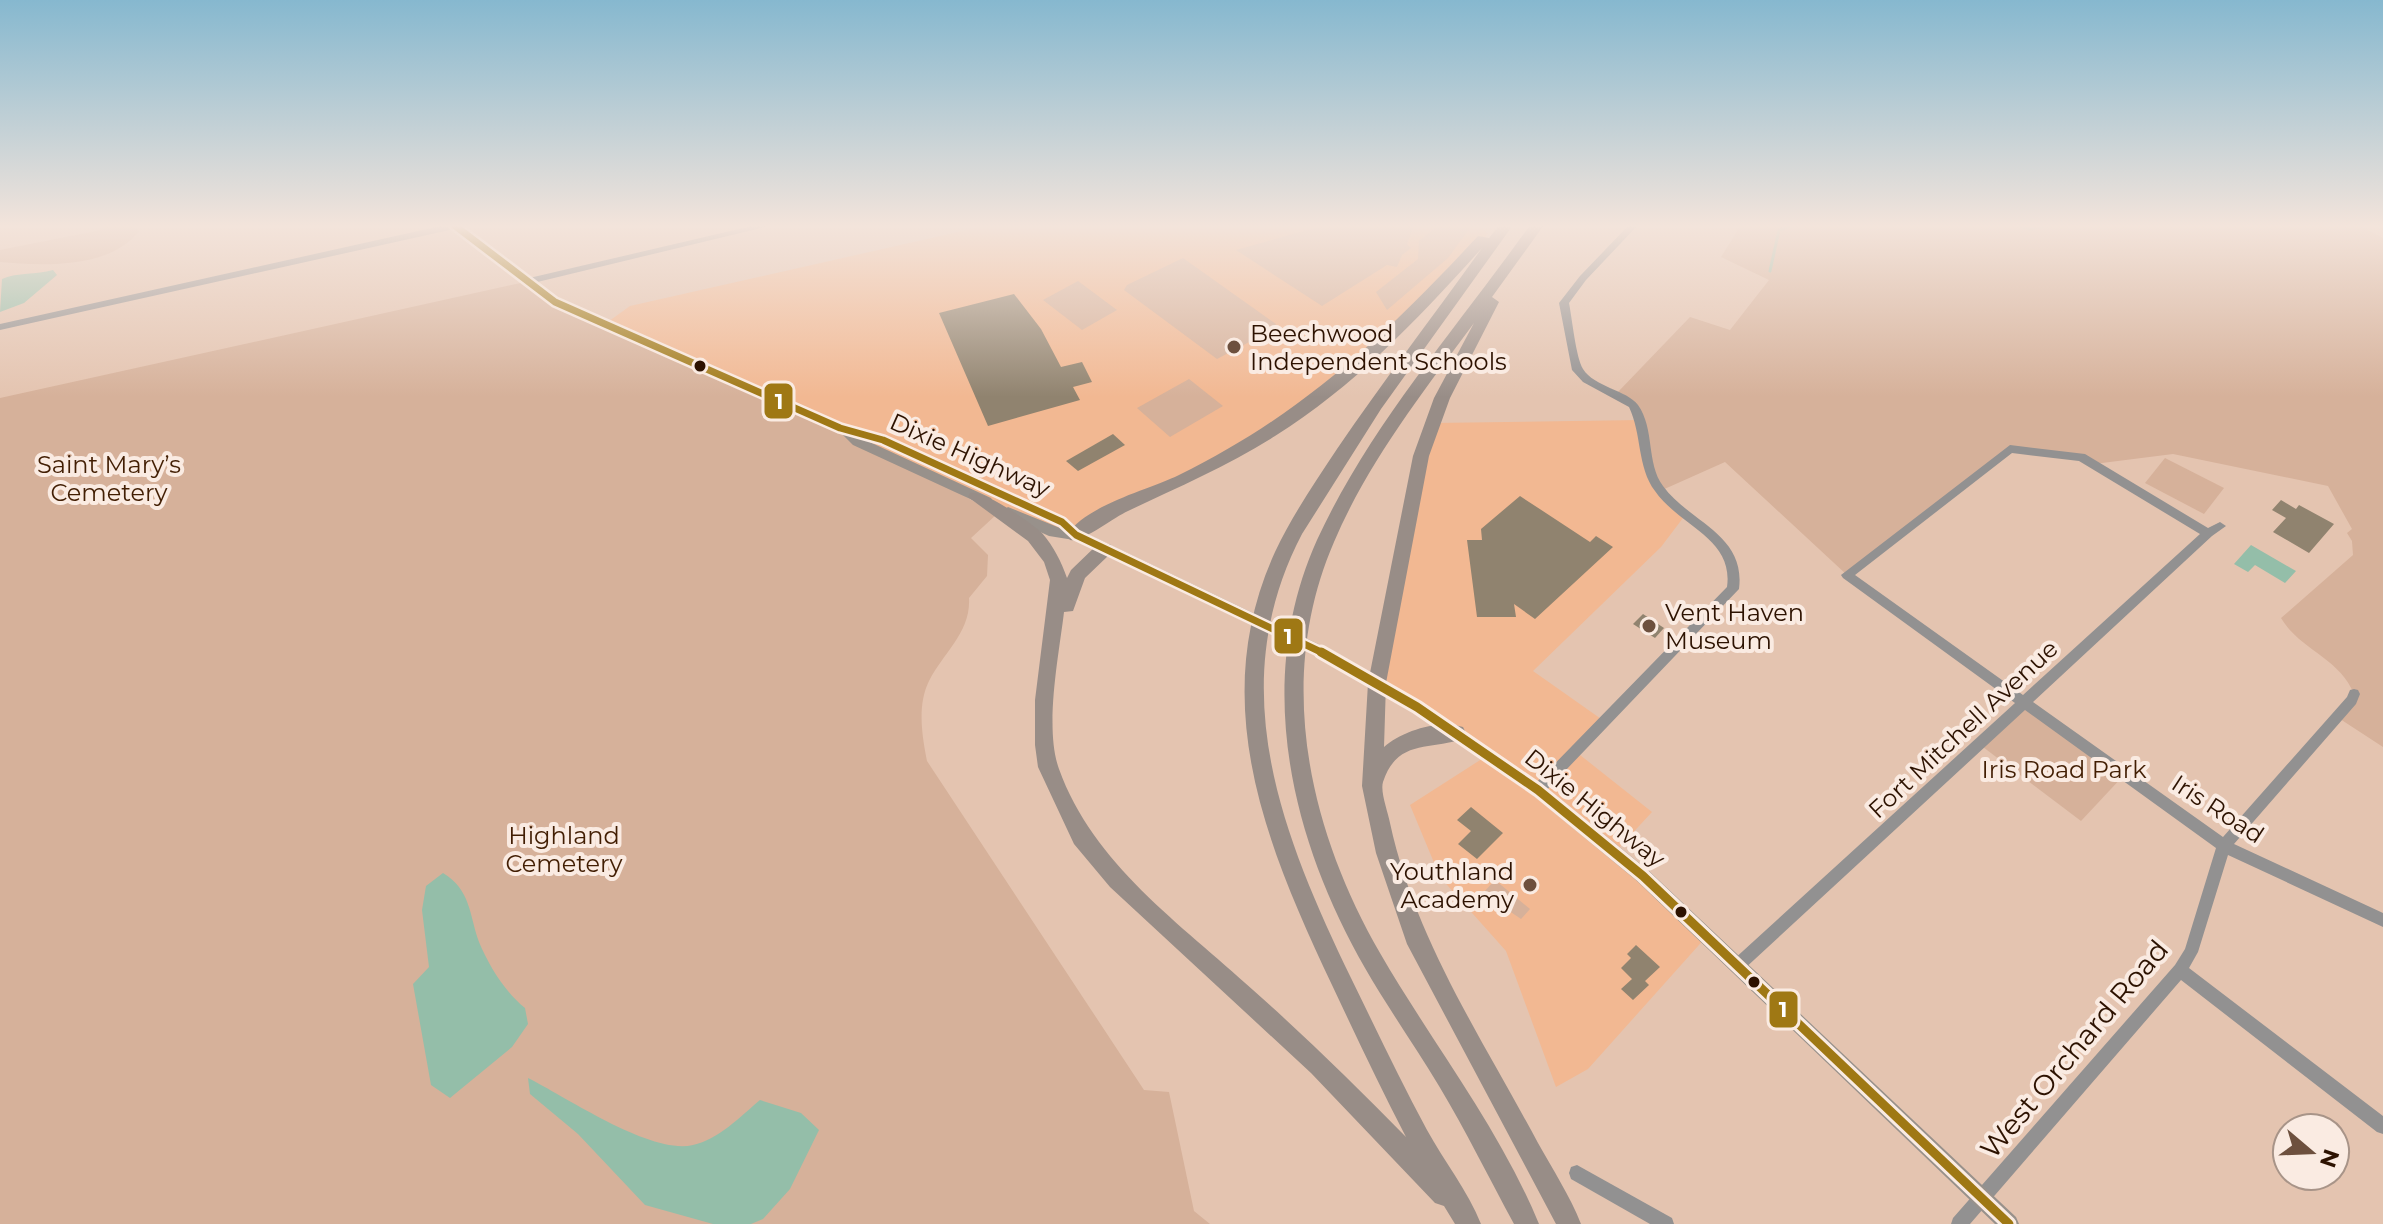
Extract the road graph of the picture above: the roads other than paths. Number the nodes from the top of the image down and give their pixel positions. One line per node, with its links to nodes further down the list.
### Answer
1 (202, 282): 8 (street)
2 (525, 282): 9 (main road, Dixie Highway)
3 (1443, 282): 11 (highway)
4 (1465, 282): 28 (highway)
5 (1496, 282): 29 (highway)
6 (1502, 282): 15 (highway)
7 (1580, 282): 20 (street)
8 (0, 327)
9 (840, 428): 10 (main road, Dixie Highway); 11 (main road, Dixie Highway)
10 (976, 497): 11 (main road, Dixie Highway); 14 (highway)
11 (1076, 535): 12 (main road, Dixie Highway)
12 (1104, 549): 14 (highway); 15 (main road, Dixie Highway)
13 (1847, 575): 17 (street, Iris Road); 17 (street, Fort Mitchell Avenue)
14 (1053, 647): 28 (highway)
15 (1377, 683): 18 (main road, Dixie Highway); 19 (highway)
16 (2354, 694): 21 (street, West Orchard Road)
17 (2026, 702): 21 (street, Iris Road); 23 (street, Fort Mitchell Avenue)
18 (1456, 733): 19 (highway); 20 (main road, Dixie Highway)
19 (1372, 786): 30 (highway)
20 (1538, 790): 23 (main road, Dixie Highway)
21 (2224, 846): 22 (street, Iris Road); 24 (street, West Orchard Road)
22 (2383, 920)
23 (1737, 966): 27 (main road, Dixie Highway)
24 (2180, 970): 25 (street); 27 (street, West Orchard Road)
25 (2383, 1126)
26 (1577, 1173): 31 (street)
27 (1982, 1199): 32 (street, West Orchard Road); 33 (main road, Dixie Highway)
28 (1465, 1218)
29 (1527, 1224)
30 (1569, 1224)
31 (1666, 1224)
32 (1959, 1224)
33 (2009, 1224)

